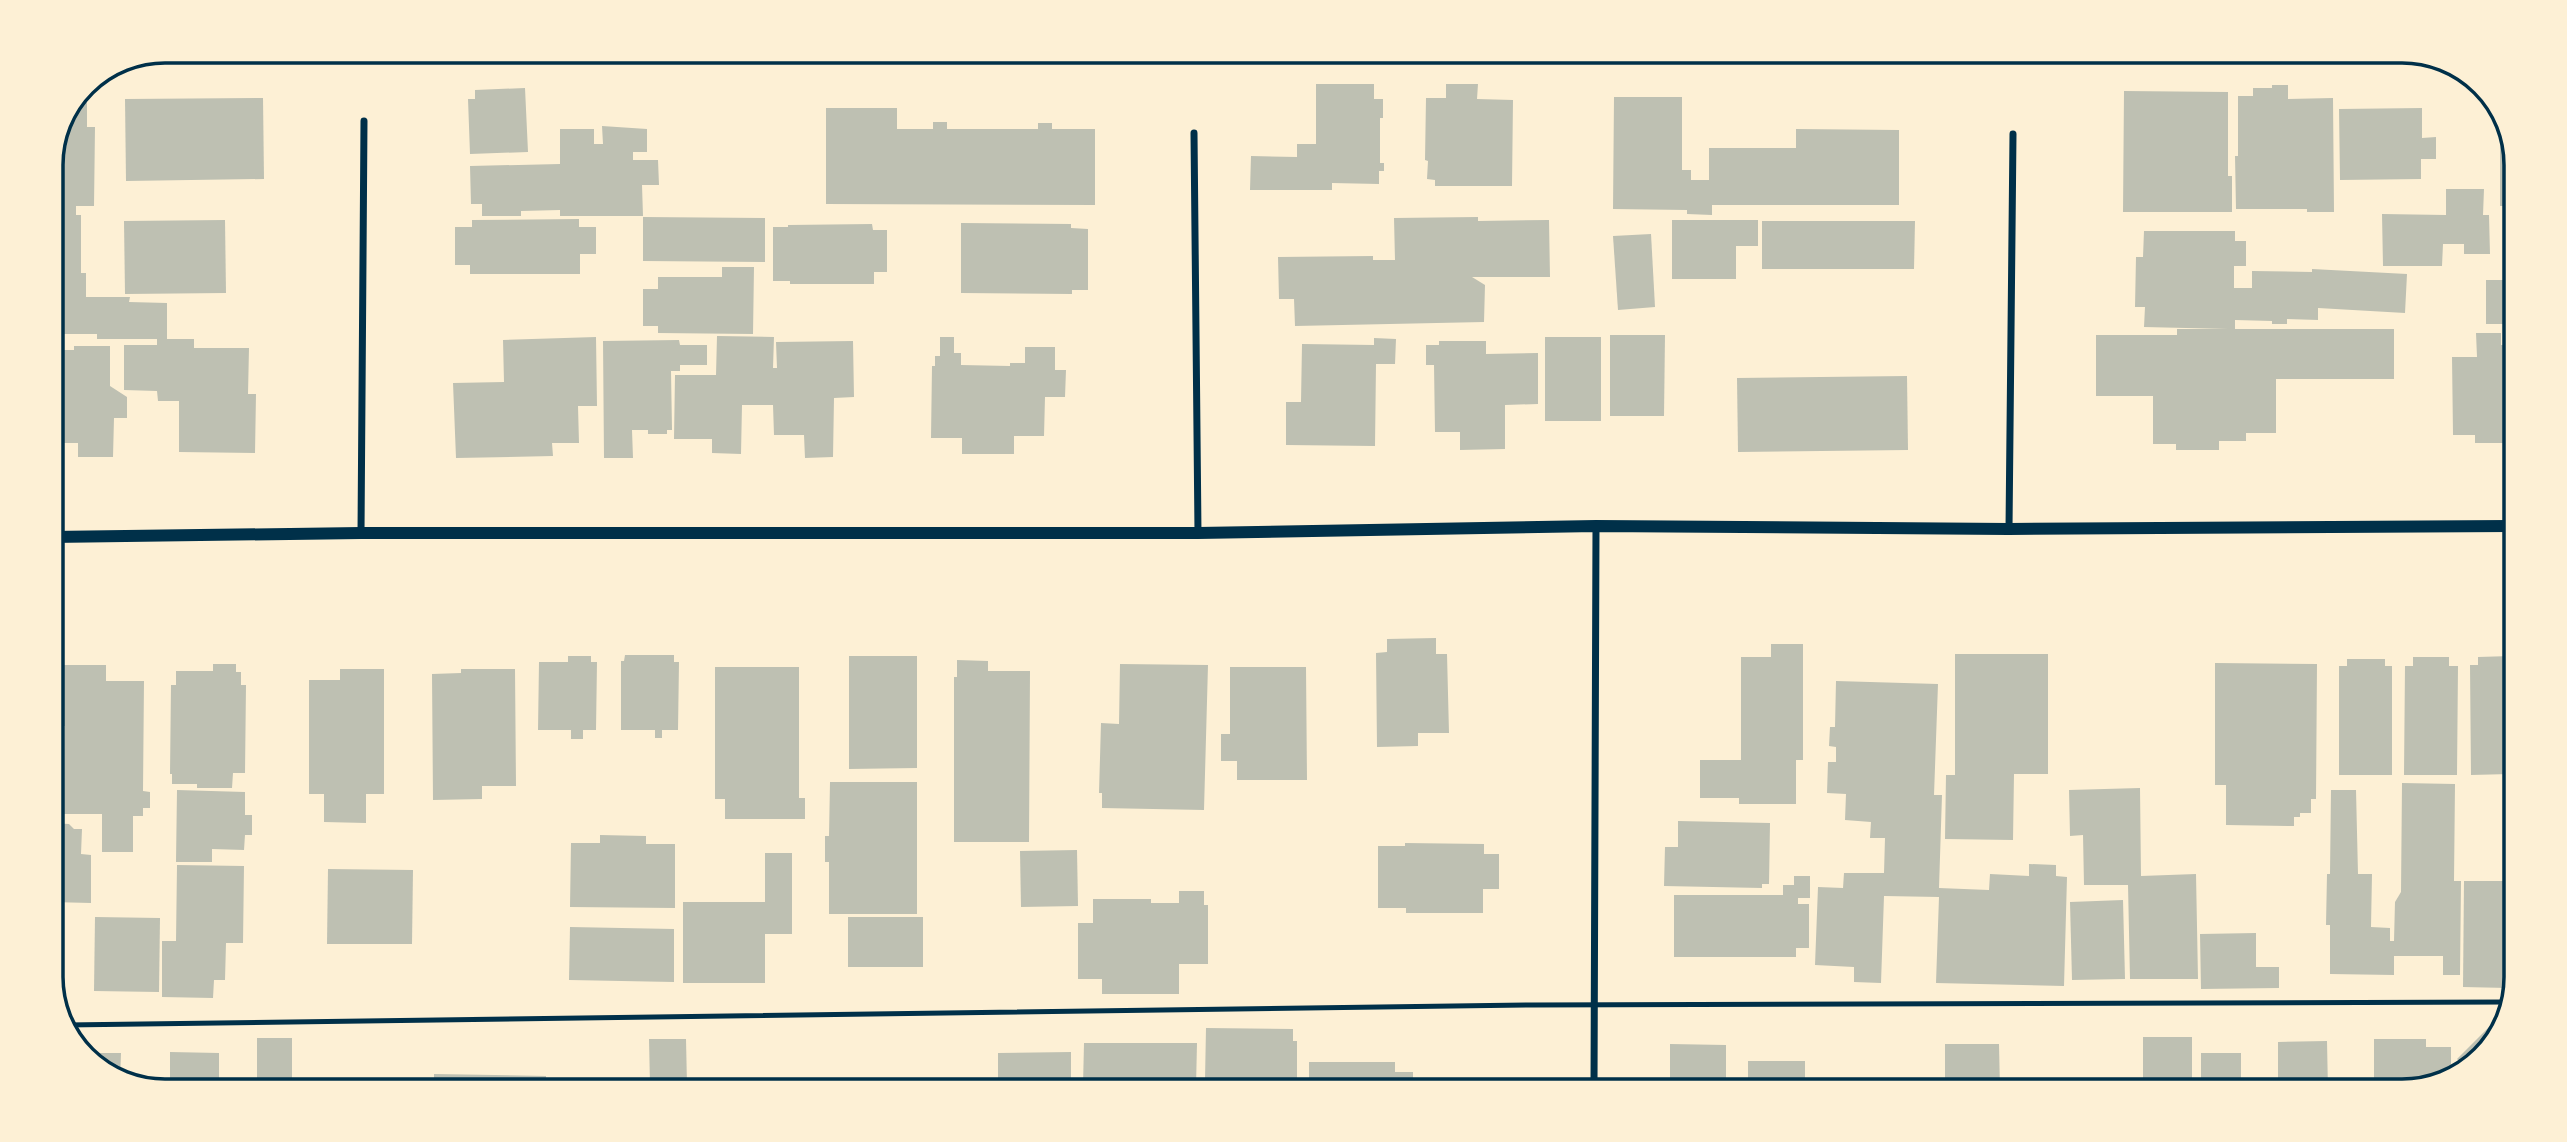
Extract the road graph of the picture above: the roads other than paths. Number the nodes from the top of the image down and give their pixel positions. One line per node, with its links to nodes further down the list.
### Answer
1 (364, 121): 7 (street)
2 (1194, 133): 8 (street)
3 (2013, 134): 6 (street)
4 (1596, 526): 6 (street); 8 (street); 11 (street)
5 (2504, 526): 6 (street)
6 (2009, 529)
7 (361, 533): 8 (street); 9 (street)
8 (1198, 533)
9 (63, 537)
10 (2500, 1002): 11 (lane)
11 (1595, 1005): 12 (lane); 13 (street)
12 (75, 1025)
13 (1594, 1079)

